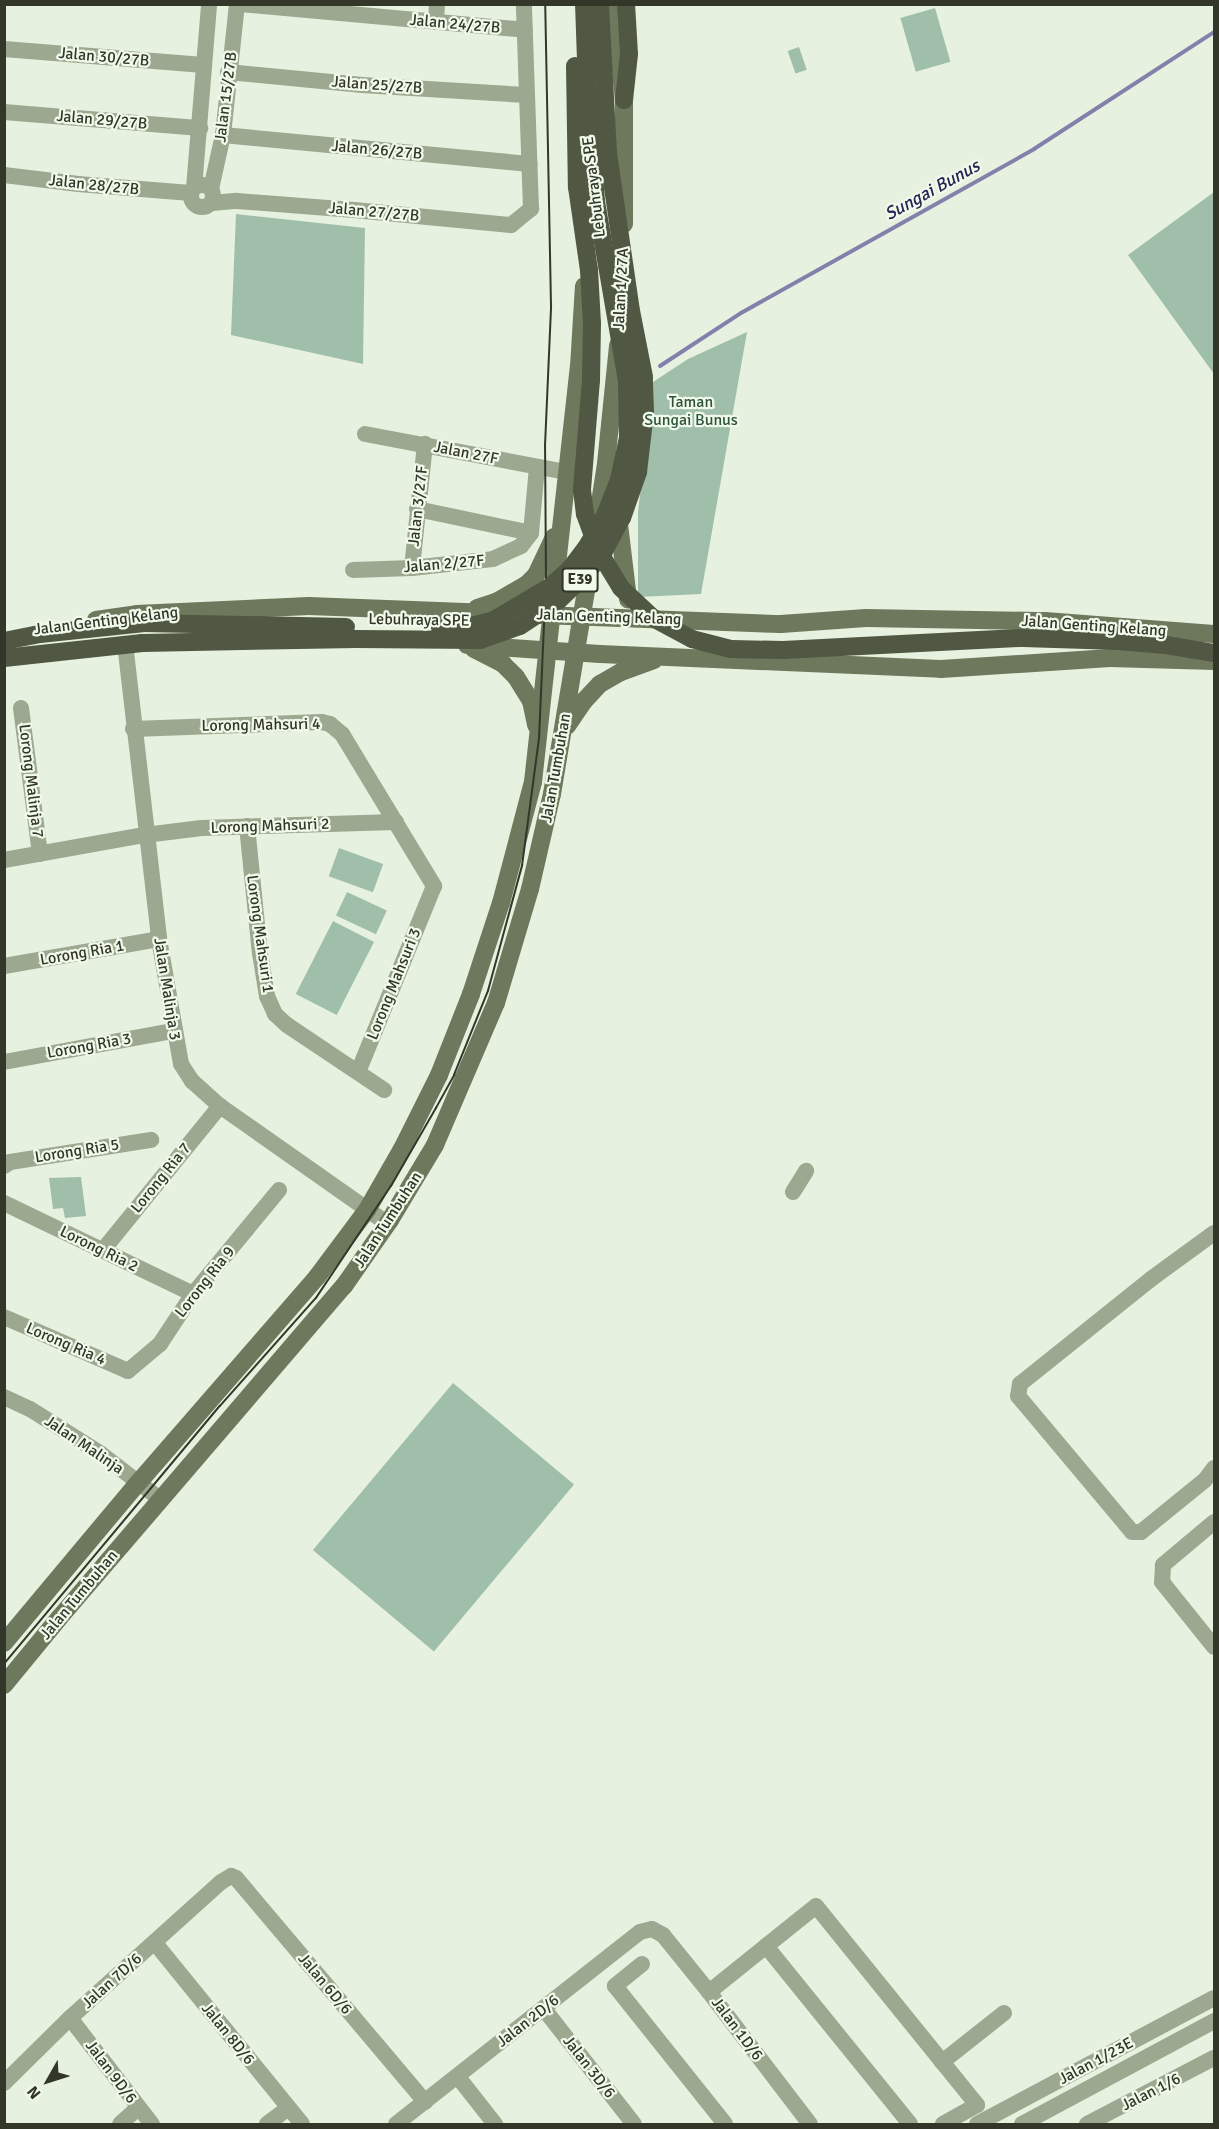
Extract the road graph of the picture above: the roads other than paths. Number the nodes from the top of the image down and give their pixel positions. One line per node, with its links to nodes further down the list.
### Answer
1 (209, 4): 14 (street, Jalan 15/27B)
2 (239, 4): 10 (street, Jalan 24/27B); 15 (street, Jalan 15/27B)
3 (437, 4): 11 (street)
4 (524, 4): 12 (street)
5 (578, 4): 28 (main road); 48 (highway, E39, bridge)
6 (584, 4): 43 (highway, Lebuhraya SPE / E39, bridge)
7 (600, 4): 50 (highway, Lebuhraya SPE / E39, bridge)
8 (614, 4): 17 (main road, Jalan 1/27A)
9 (626, 4): 17 (highway)
10 (377, 11): 11 (street, Jalan 24/27B)
11 (435, 22): 12 (street, Jalan 24/27B)
12 (525, 30): 16 (street)
13 (4, 49): 14 (street, Jalan 30/27B)
14 (203, 65): 19 (street, Jalan 15/27B)
15 (228, 72): 16 (street, Jalan 25/27B); 20 (street, Jalan 15/27B)
16 (526, 95): 21 (street)
17 (624, 100): 26 (main road, Jalan 1/27A)
18 (4, 112): 19 (street, Jalan 29/27B)
19 (200, 128): 23 (street, Jalan 15/27B)
20 (223, 135): 21 (street, Jalan 26/27B); 23 (street, Jalan 15/27B)
21 (530, 164): 23 (street, Jalan 27/27B)
22 (4, 175): 23 (street, Jalan 28/27B)
23 (200, 194)
24 (365, 434): 25 (street, Jalan 27F)
25 (425, 444): 27 (street, Jalan 27F); 30 (street, Jalan 3/27F)
26 (606, 464): 35 (main road, Jalan 1/27A); 39 (main road)
27 (537, 467): 28 (street, Jalan 27F); 31 (street)
28 (567, 472): 29 (main road)
29 (563, 507): 34 (main road); 36 (main road)
30 (417, 509): 31 (street); 32 (street, Jalan 3/27F)
31 (531, 532): 32 (street, Jalan 2/27F)
32 (412, 568): 33 (street, Jalan 2/27F)
33 (353, 570)
34 (556, 570): 35 (main road); 37 (main road)
35 (589, 572): 38 (main road, Jalan 1/27A)
36 (464, 611): 37 (main road, Jalan Genting Kelang); 41 (main road, Jalan Genting Kelang)
37 (551, 615): 38 (main road, Jalan Genting Kelang); 45 (main road)
38 (581, 616): 39 (main road, Jalan Genting Kelang); 47 (main road, Jalan 1/27A)
39 (643, 619): 40 (main road, Jalan Genting Kelang)
40 (942, 619): 42 (main road, Jalan Genting Kelang); 53 (main road)
41 (4, 634)
42 (1215, 634)
43 (4, 641)
44 (464, 644): 45 (main road, Jalan Genting Kelang); 46 (main road, Jalan Genting Kelang); 57 (main road)
45 (548, 651): 47 (main road, Jalan Genting Kelang); 57 (main road, Jalan Tumbuhan)
46 (126, 652): 52 (main road, Jalan Genting Kelang); 55 (street, Jalan Malinja 3)
47 (577, 652): 49 (main road, Jalan Genting Kelang); 56 (main road, Jalan Tumbuhan)
48 (1215, 653)
49 (665, 657): 53 (main road, Jalan Genting Kelang); 56 (main road)
50 (4, 658)
51 (1215, 661): 53 (main road, Jalan Genting Kelang)
52 (4, 664)
53 (940, 669)
54 (21, 708): 61 (street, Lorong Malinja 7)
55 (133, 729): 58 (street, Lorong Mahsuri 4); 60 (street, Jalan Malinja 3)
56 (561, 739): 69 (main road, Jalan Tumbuhan)
57 (539, 745): 71 (main road, Jalan Tumbuhan)
58 (396, 822): 59 (street, Lorong Mahsuri 2); 63 (street, Lorong Mahsuri 4)
59 (247, 826): 60 (street, Lorong Mahsuri 2); 68 (street, Lorong Mahsuri 1)
60 (145, 835): 61 (street, Lorong Mahsuri 2); 64 (street, Jalan Malinja 3)
61 (40, 854): 62 (street, Lorong Mahsuri 2)
62 (4, 860)
63 (430, 896): 68 (street, Lorong Mahsuri 3)
64 (159, 939): 65 (street, Lorong Ria 1); 66 (street, Jalan Malinja 3)
65 (4, 966)
66 (173, 1031): 67 (street, Lorong Ria 3); 72 (street, Jalan Malinja 3)
67 (4, 1062)
68 (358, 1072): 70 (street, Lorong Mahsuri 1)
69 (460, 1086): 71 (main road); 74 (main road, Jalan Tumbuhan)
70 (384, 1090)
71 (432, 1091): 75 (main road, Jalan Tumbuhan)
72 (220, 1106): 81 (street, Jalan Malinja 3); 86 (street, Lorong Ria 7)
73 (151, 1140): 76 (street, Lorong Ria 5)
74 (435, 1145): 75 (main road); 82 (main road, Jalan Tumbuhan)
75 (402, 1149): 81 (main road, Jalan Tumbuhan)
76 (4, 1166)
77 (806, 1171): 79 (street)
78 (279, 1190): 87 (street, Lorong Ria 9)
79 (793, 1192)
80 (4, 1203): 86 (street, Lorong Ria 2)
81 (367, 1210): 82 (street, Jalan Malinja 3); 85 (main road, Jalan Tumbuhan)
82 (388, 1224): 84 (main road, Jalan Tumbuhan)
83 (1215, 1233): 93 (street)
84 (376, 1240): 85 (main road); 92 (main road, Jalan Tumbuhan)
85 (343, 1242): 91 (main road, Jalan Tumbuhan)
86 (103, 1250): 87 (street, Lorong Ria 2)
87 (193, 1294): 89 (street, Lorong Ria 9)
88 (4, 1317): 89 (street, Lorong Ria 4)
89 (128, 1371)
90 (4, 1397): 94 (street, Jalan Malinja)
91 (165, 1450): 92 (main road); 94 (main road, Jalan Tumbuhan)
92 (187, 1468): 95 (main road, Jalan Tumbuhan)
93 (1215, 1468)
94 (138, 1483): 95 (street, Jalan Malinja); 96 (main road, Jalan Tumbuhan)
95 (160, 1499): 98 (main road, Jalan Tumbuhan)
96 (105, 1522): 98 (main road); 99 (main road, Jalan Tumbuhan)
97 (1215, 1522): 100 (street)
98 (125, 1541): 101 (main road, Jalan Tumbuhan)
99 (4, 1643)
100 (1215, 1647)
101 (4, 1685)
102 (221, 1881): 104 (street, Jalan 7D/6); 117 (street, Jalan 6D/6)
103 (663, 1935): 107 (street, Jalan 1D/6); 109 (street, Jalan 2D/6)
104 (155, 1943): 111 (street, Jalan 7D/6); 119 (street, Jalan 8D/6)
105 (766, 1946): 107 (street); 114 (street); 129 (street)
106 (642, 1964): 127 (street)
107 (709, 1992): 128 (street, Jalan 1D/6)
108 (1209, 2000): 112 (street); 131 (street, Jalan 1/23E)
109 (544, 2009): 115 (street, Jalan 2D/6); 126 (street, Jalan 3D/6)
110 (1004, 2013): 114 (street)
111 (70, 2018): 116 (street, Jalan 7D/6); 118 (street, Jalan 9D/6)
112 (1215, 2019): 132 (street, Jalan 1/23E)
113 (1213, 2061): 133 (street, Jalan 1/6)
114 (942, 2062): 130 (street)
115 (458, 2077): 117 (street, Jalan 2D/6); 125 (street)
116 (4, 2083)
117 (425, 2102): 124 (street, Jalan 2D/6)
118 (138, 2108): 120 (street); 121 (street, Jalan 9D/6)
119 (288, 2108): 122 (street); 123 (street, Jalan 8D/6)
120 (120, 2124)
121 (152, 2124)
122 (267, 2124)
123 (302, 2124)
124 (396, 2124)
125 (495, 2124)
126 (634, 2124)
127 (725, 2124)
128 (810, 2124)
129 (910, 2124)
130 (943, 2124)
131 (977, 2124)
132 (1022, 2124)
133 (1087, 2124)

